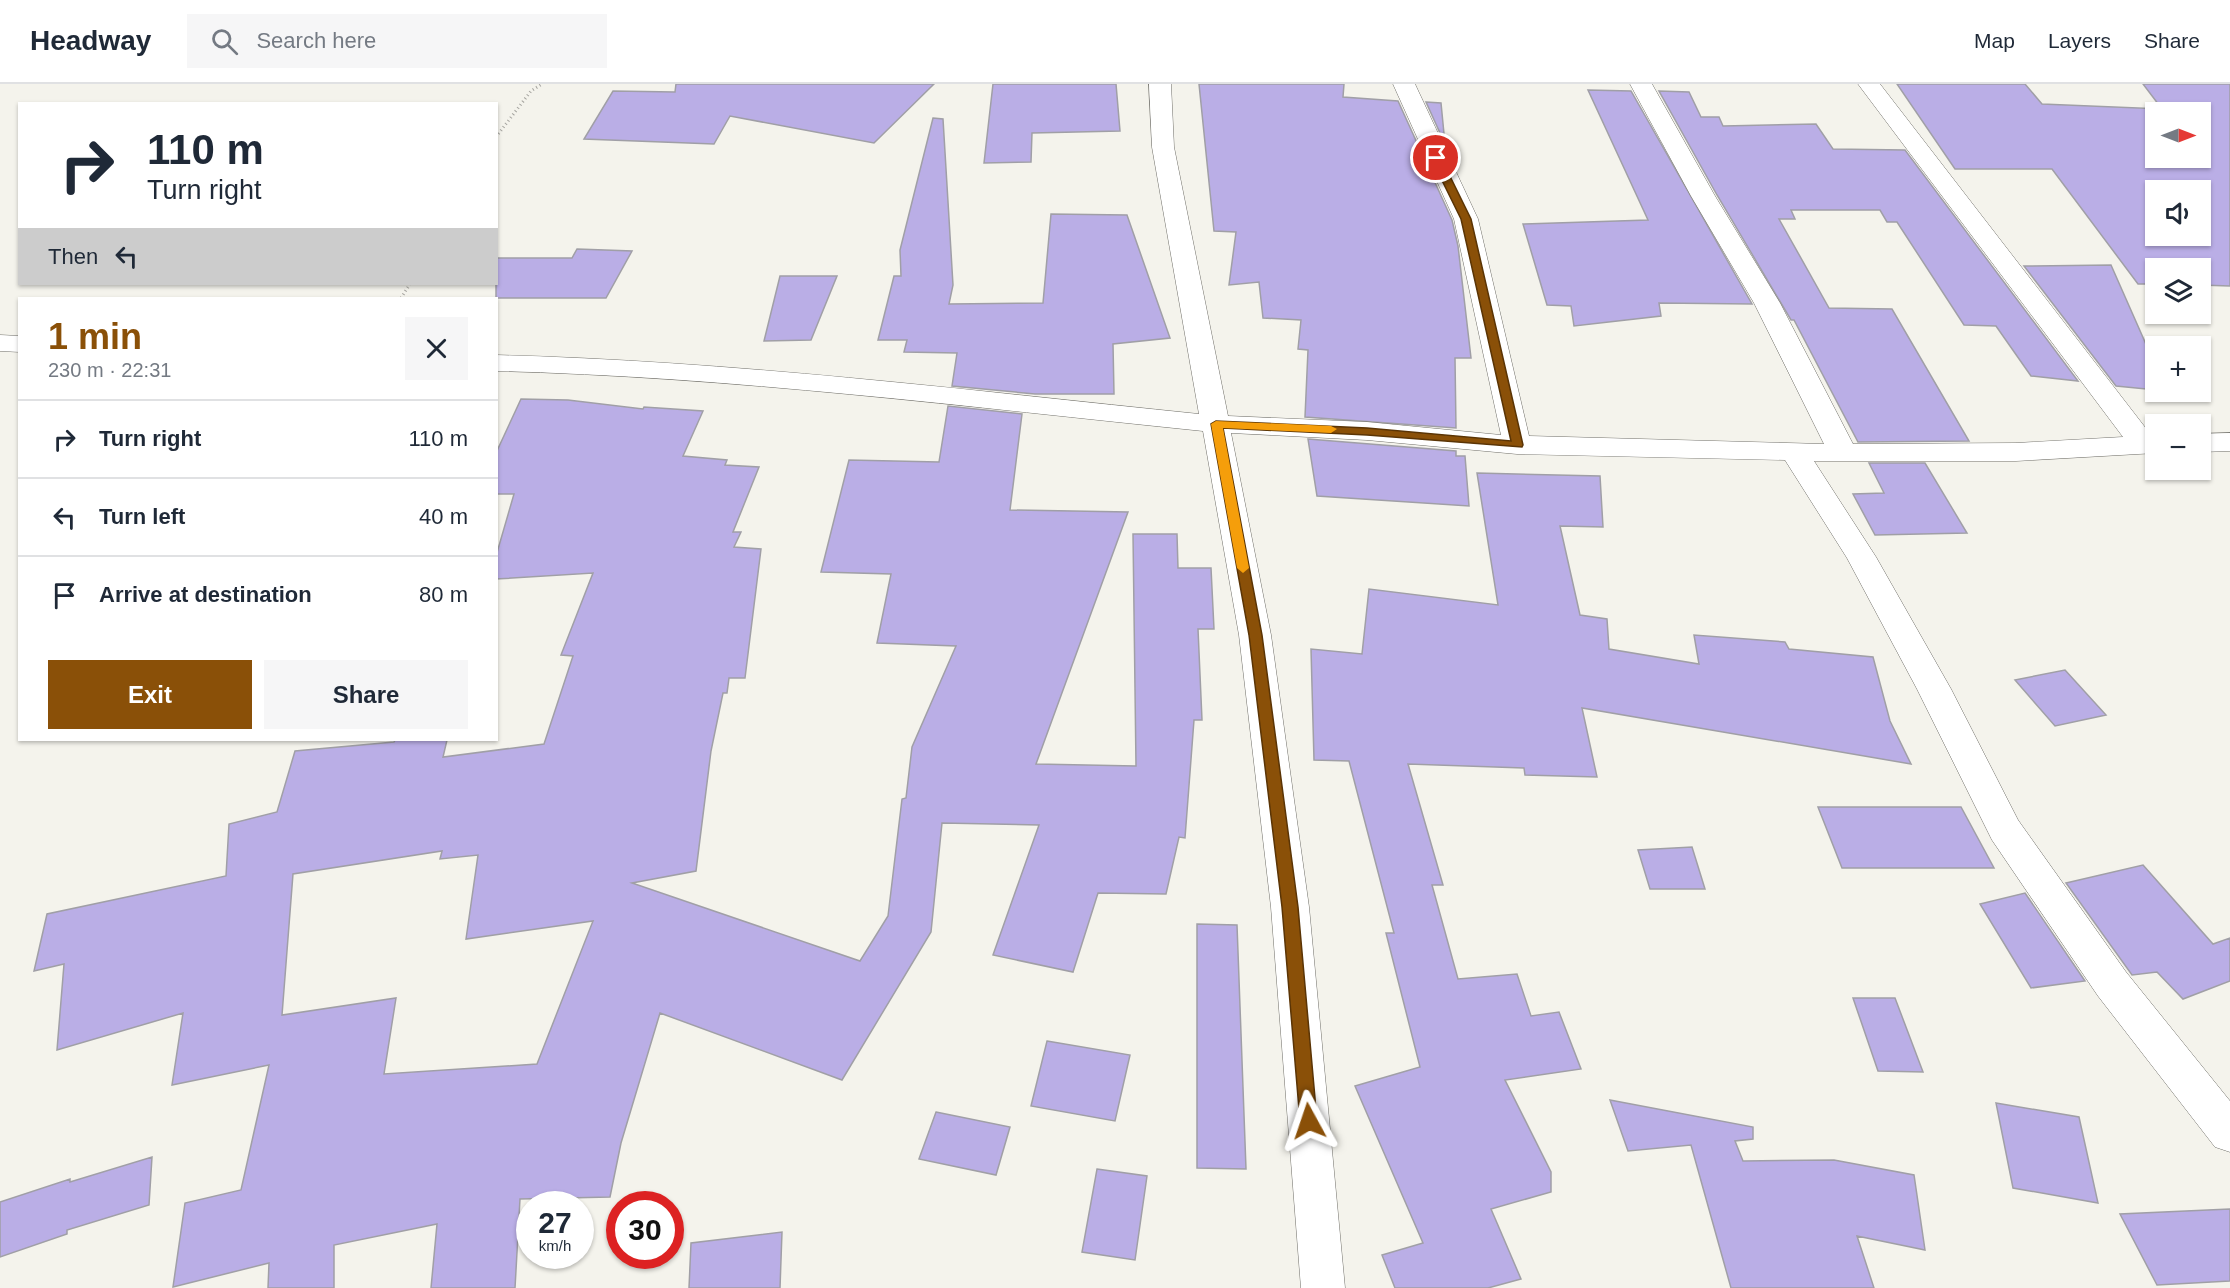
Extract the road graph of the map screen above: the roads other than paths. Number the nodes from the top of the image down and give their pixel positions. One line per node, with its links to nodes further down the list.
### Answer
1 (1160, 84): 8 (street)
2 (1404, 84): 13 (street)
3 (1641, 84): 15 (street)
4 (1869, 84): 9 (street)
5 (0, 343): 6 (street)
6 (18, 344)
7 (498, 363): 8 (street)
8 (1216, 424): 13 (street); 17 (street)
9 (2145, 438)
10 (2230, 442): 11 (street)
11 (2211, 443)
12 (2145, 444): 15 (street)
13 (1517, 445): 14 (street)
14 (1793, 451): 15 (street); 16 (street)
15 (1843, 453)
16 (2230, 1133)
17 (1323, 1288)

